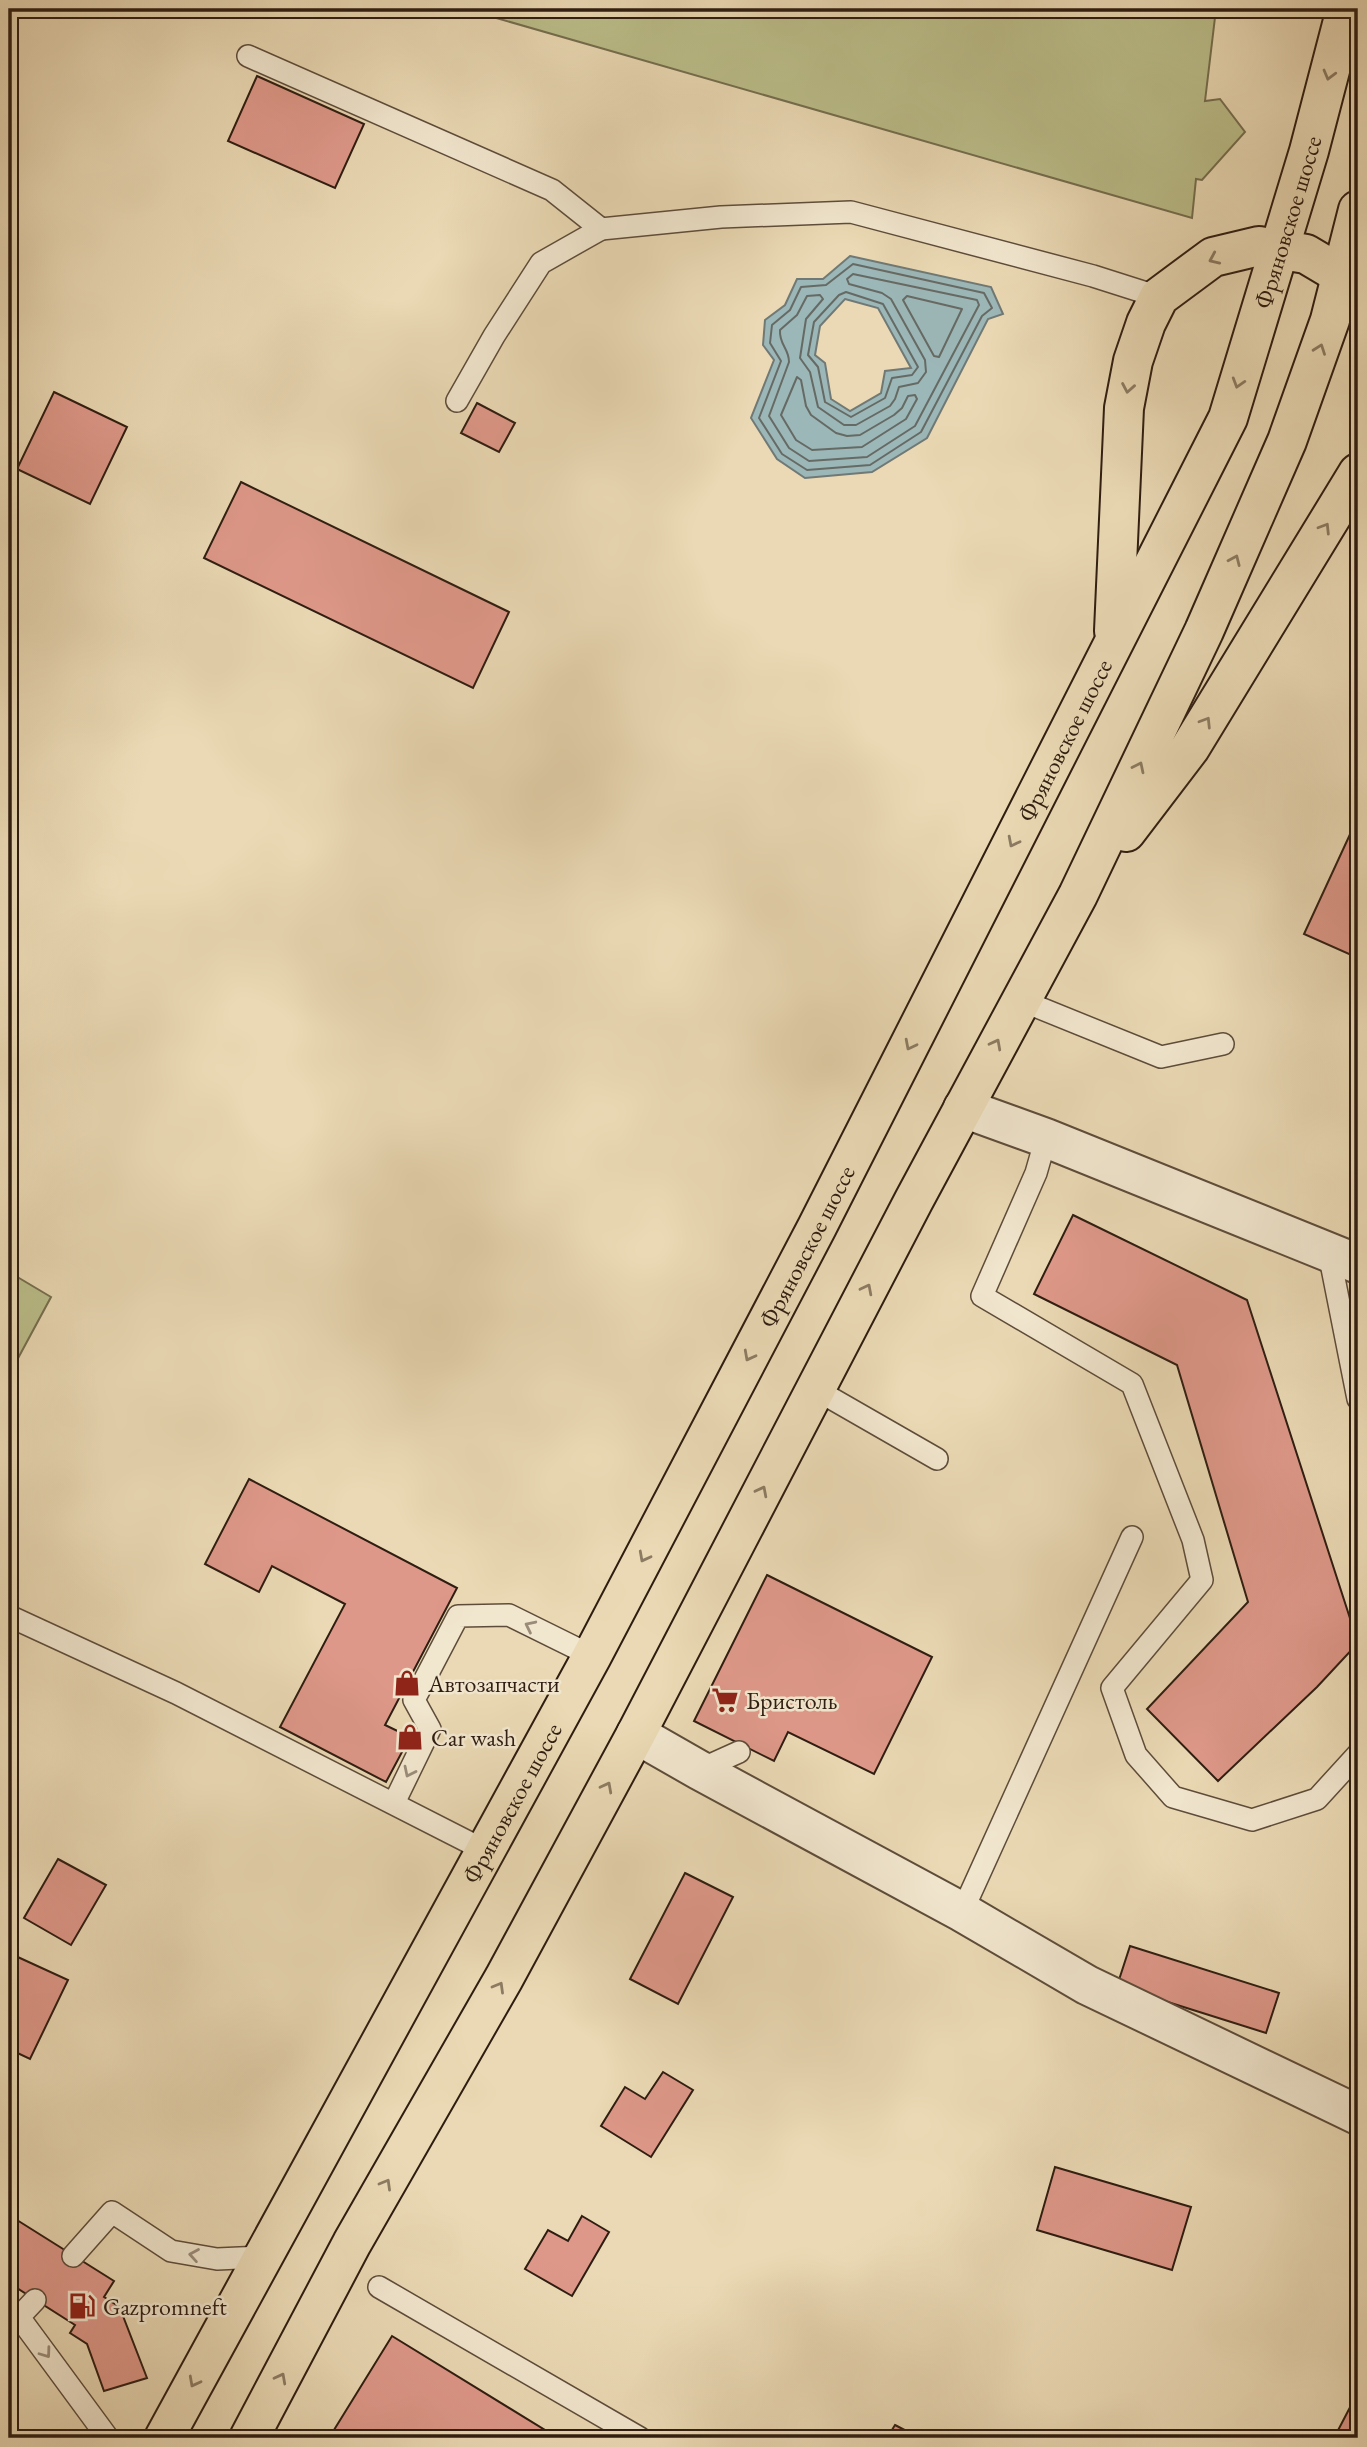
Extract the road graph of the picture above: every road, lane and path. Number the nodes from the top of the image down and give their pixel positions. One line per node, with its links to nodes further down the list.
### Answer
1 (1346, 9): 5 (main road, Фряновское шоссе, one-way to 5)
2 (248, 56): 4 (lane)
3 (1358, 210): 6 (main road)
4 (601, 229): 7 (lane); 8 (lane)
5 (1280, 248): 6 (main road); 7 (main road, one-way to 7); 10 (main road, Фряновское шоссе, one-way to 10)
6 (1353, 287): 11 (main road, one-way to 6)
7 (1159, 297): 10 (main road, one-way to 10)
8 (457, 401)
9 (1358, 473): 11 (main road, one-way to 9)
10 (1114, 644): 22 (main road, Фряновское шоссе, one-way to 22)
11 (1078, 895): 12 (main road)
12 (1020, 1000): 13 (lane); 14 (main road, one-way to 12)
13 (1223, 1044)
14 (963, 1108): 15 (street); 17 (main road, one-way to 14)
15 (1046, 1138): 16 (street); 25 (lane)
16 (1344, 1258): 18 (lane)
17 (815, 1389): 19 (lane); 23 (main road, one-way to 17)
18 (1358, 1399)
19 (937, 1459)
20 (1132, 1536): 29 (lane)
21 (9, 1616): 27 (lane)
22 (592, 1656): 27 (lane, one-way to 27); 28 (main road, Фряновское шоссе)
23 (636, 1734): 26 (street); 35 (main road, one-way to 23)
24 (739, 1752): 26 (lane)
25 (1358, 1754)
26 (699, 1770): 29 (street)
27 (394, 1803): 28 (lane)
28 (484, 1850): 32 (main road, Фряновское шоссе)
29 (962, 1912): 30 (street)
30 (1358, 2115)
31 (73, 2256): 32 (lane, one-way to 31)
32 (262, 2257): 37 (main road, Фряновское шоссе, one-way to 37)
33 (379, 2287): 38 (lane)
34 (35, 2300): 36 (lane, one-way to 36)
35 (258, 2435)
36 (107, 2438)
37 (164, 2438)
38 (640, 2438)

